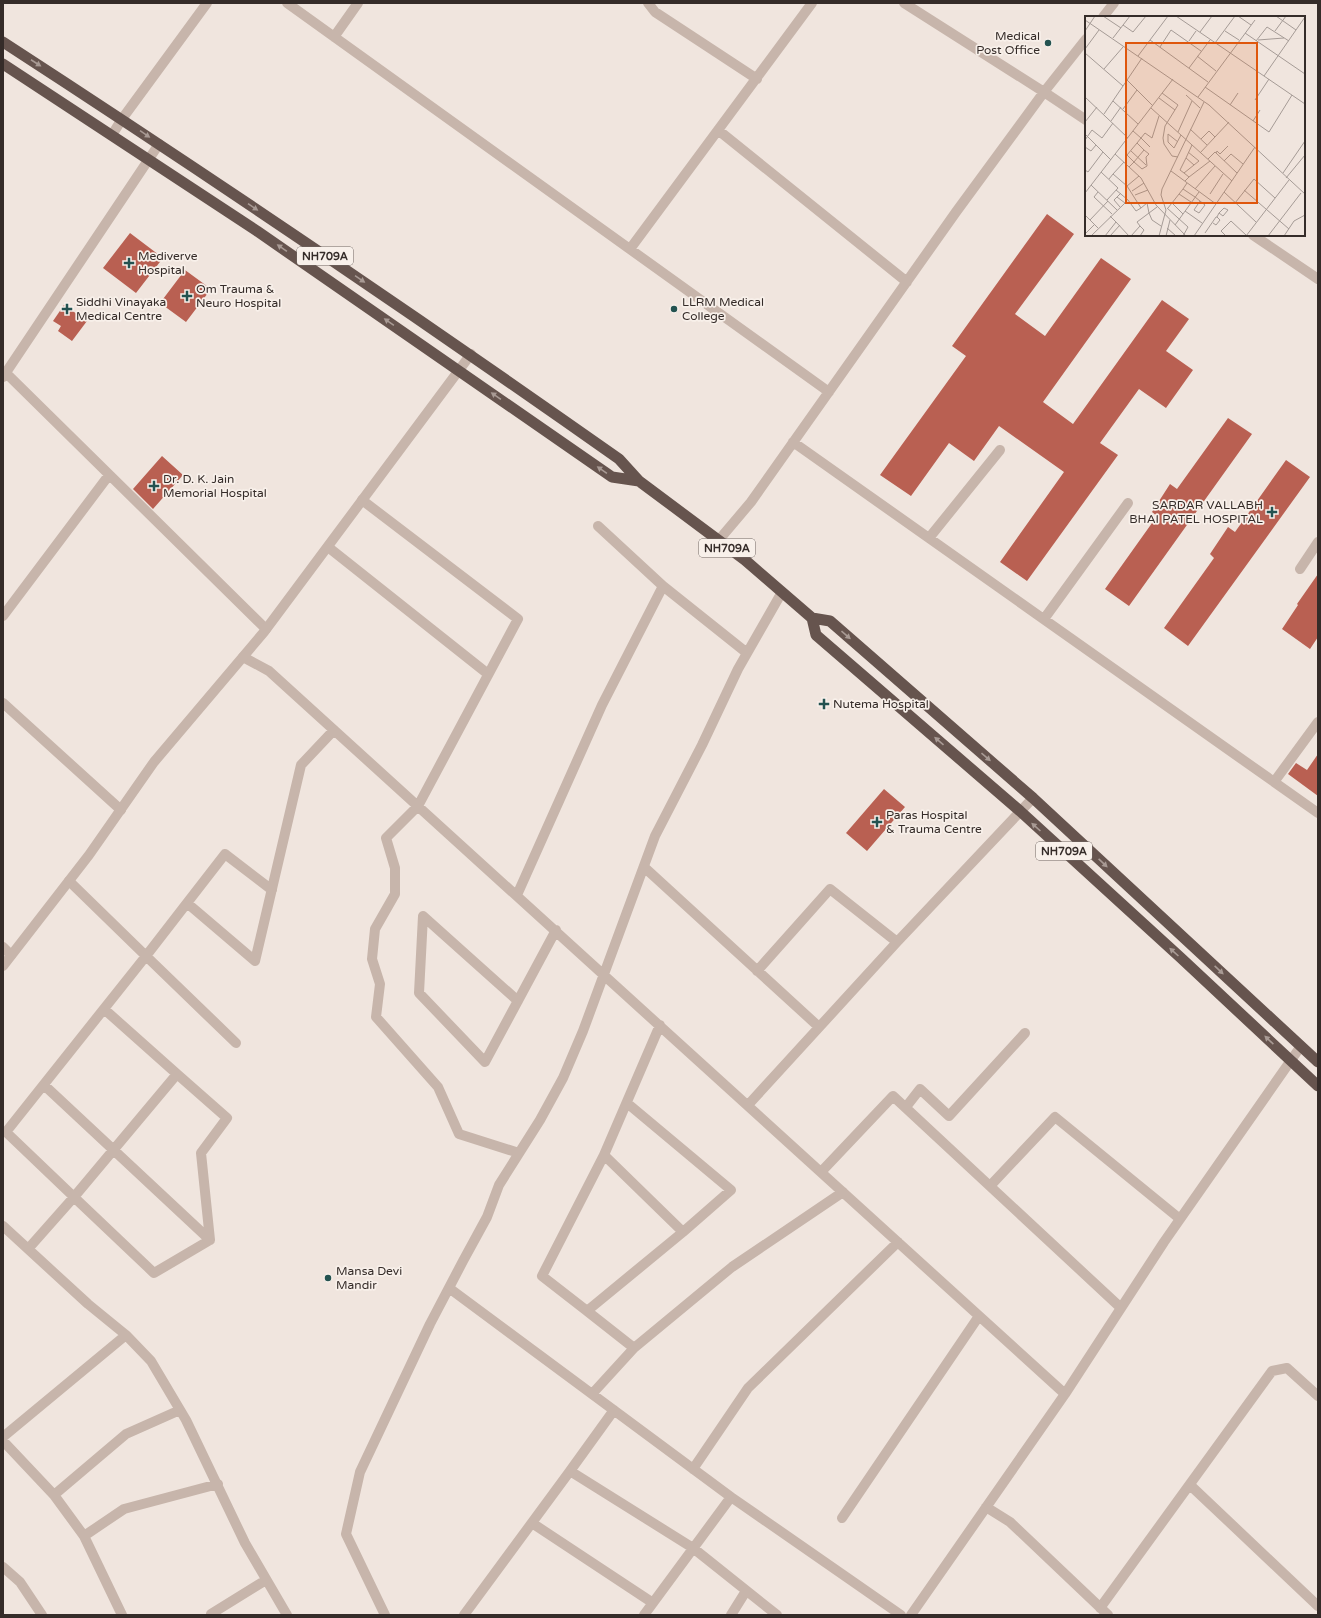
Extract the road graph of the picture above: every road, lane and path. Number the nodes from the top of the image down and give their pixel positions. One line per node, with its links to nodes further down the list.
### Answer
1 (207, 3): 15 (street)
2 (287, 3): 9 (street)
3 (358, 3): 9 (street)
4 (648, 3): 13 (street)
5 (812, 3): 13 (street)
6 (904, 3): 14 (street)
7 (1114, 3): 8 (street)
8 (1104, 16)
9 (334, 37): 22 (street)
10 (1085, 40): 14 (street)
11 (3, 42): 15 (highway, NH709A, one-way to 15)
12 (3, 64): 18 (highway, NH709A)
13 (757, 79): 17 (street)
14 (1044, 92): 16 (street); 24 (street)
15 (122, 119): 18 (street); 19 (highway, NH709A, one-way to 19)
16 (1085, 119)
17 (718, 130): 22 (street); 24 (street)
18 (112, 134): 20 (highway, NH709A)
19 (159, 144): 20 (street); 25 (highway, NH709A, one-way to 25)
20 (149, 159): 26 (highway, NH709A, one-way to 20); 27 (street)
21 (1254, 236): 23 (street)
22 (630, 249): 28 (street)
23 (1318, 279)
24 (907, 282): 28 (street)
25 (471, 354): 26 (street); 32 (highway, NH709A)
26 (459, 370): 32 (highway, NH709A, one-way to 26); 33 (street)
27 (5, 375): 31 (street)
28 (829, 392): 29 (street)
29 (793, 442): 36 (street); 37 (street)
30 (1000, 450): 36 (street)
31 (109, 475): 43 (street); 46 (street)
32 (639, 482): 37 (highway, NH709A)
33 (362, 500): 39 (street); 49 (street)
34 (1128, 503): 45 (street)
35 (598, 526): 41 (street)
36 (929, 538): 45 (street)
37 (718, 541): 42 (highway, NH709A)
38 (1318, 542): 40 (street)
39 (328, 547): 46 (street); 49 (street)
40 (1300, 569)
41 (663, 586): 47 (street); 62 (street)
42 (782, 592): 44 (highway, NH709A); 47 (street)
43 (3, 616)
44 (812, 618): 54 (highway, NH709A, one-way to 54); 57 (highway, NH709A, one-way to 44)
45 (1044, 619): 53 (street)
46 (266, 629): 48 (street)
47 (747, 653): 59 (street)
48 (243, 657): 52 (street); 56 (street)
49 (488, 674): 55 (street)
50 (3, 703): 56 (street)
51 (1318, 722): 53 (street)
52 (334, 730): 55 (street); 61 (street)
53 (1274, 782): 58 (street)
54 (1033, 798): 57 (street); 78 (highway, NH709A, one-way to 78)
55 (418, 806): 62 (street); 88 (street)
56 (120, 810): 60 (street)
57 (1020, 811): 65 (street); 79 (highway, NH709A, one-way to 57)
58 (1318, 813)
59 (644, 867): 70 (street); 71 (street)
60 (69, 881): 67 (street); 68 (street)
61 (272, 890): 63 (street); 63 (street)
62 (516, 894): 64 (street)
63 (187, 903): 68 (street)
64 (556, 930): 71 (street); 72 (street)
65 (897, 942): 70 (street); 75 (street)
66 (3, 947): 67 (street)
67 (11, 955): 69 (street)
68 (146, 956): 73 (street); 77 (street)
69 (3, 966)
70 (757, 971): 75 (street)
71 (604, 974): 74 (street); 88 (street)
72 (518, 1001): 72 (street)
73 (104, 1009): 81 (street); 82 (street)
74 (660, 1025): 84 (street); 85 (street)
75 (819, 1027): 85 (street)
76 (1025, 1032): 86 (street)
77 (236, 1043)
78 (1301, 1046): 79 (street); 80 (highway, NH709A)
79 (1290, 1060): 83 (highway, NH709A); 94 (street)
80 (1318, 1062)
81 (177, 1074): 87 (street); 97 (street)
82 (44, 1084): 87 (street); 93 (street)
83 (1318, 1086)
84 (627, 1102): 89 (street); 96 (street)
85 (748, 1105): 90 (street)
86 (906, 1107): 90 (street); 91 (street)
87 (113, 1150): 93 (street); 97 (street)
88 (519, 1153): 100 (street)
89 (604, 1155): 96 (street); 102 (street)
90 (821, 1172): 92 (street)
91 (990, 1186): 94 (street); 101 (street)
92 (843, 1192): 98 (street); 105 (street)
93 (74, 1197): 97 (street); 99 (street)
94 (1180, 1219): 101 (street)
95 (3, 1226): 99 (street)
96 (683, 1232): 102 (street)
97 (210, 1240)
98 (898, 1242): 103 (street); 113 (street)
99 (28, 1249): 104 (street)
100 (449, 1288): 106 (street); 134 (street)
101 (1121, 1308): 107 (street)
102 (586, 1312): 105 (street)
103 (979, 1316): 107 (street); 120 (street)
104 (126, 1335): 109 (street); 111 (street)
105 (634, 1348): 106 (street)
106 (592, 1394): 110 (street)
107 (1065, 1394): 119 (street)
108 (1318, 1396): 116 (street)
109 (180, 1410): 115 (street); 117 (street)
110 (614, 1410): 113 (street); 114 (street)
111 (3, 1437)
112 (3, 1441): 117 (street)
113 (693, 1469): 118 (street)
114 (570, 1471): 121 (street); 123 (street)
115 (218, 1484): 122 (street); 125 (street)
116 (1190, 1485): 128 (street); 129 (street)
117 (54, 1495): 122 (street)
118 (731, 1497): 123 (street); 139 (street)
119 (986, 1507): 129 (street); 140 (street)
120 (842, 1518)
121 (532, 1523): 127 (street); 135 (street)
122 (84, 1536): 131 (street)
123 (693, 1548): 126 (street); 127 (street)
124 (3, 1567): 130 (street)
125 (266, 1580): 132 (street); 133 (street)
126 (746, 1591): 137 (street); 138 (street)
127 (653, 1603): 136 (street)
128 (1318, 1606)
129 (1104, 1612)
130 (42, 1615)
131 (122, 1615)
132 (211, 1615)
133 (287, 1615)
134 (385, 1615)
135 (464, 1615)
136 (644, 1615)
137 (731, 1615)
138 (777, 1615)
139 (901, 1615)
140 (911, 1615)

